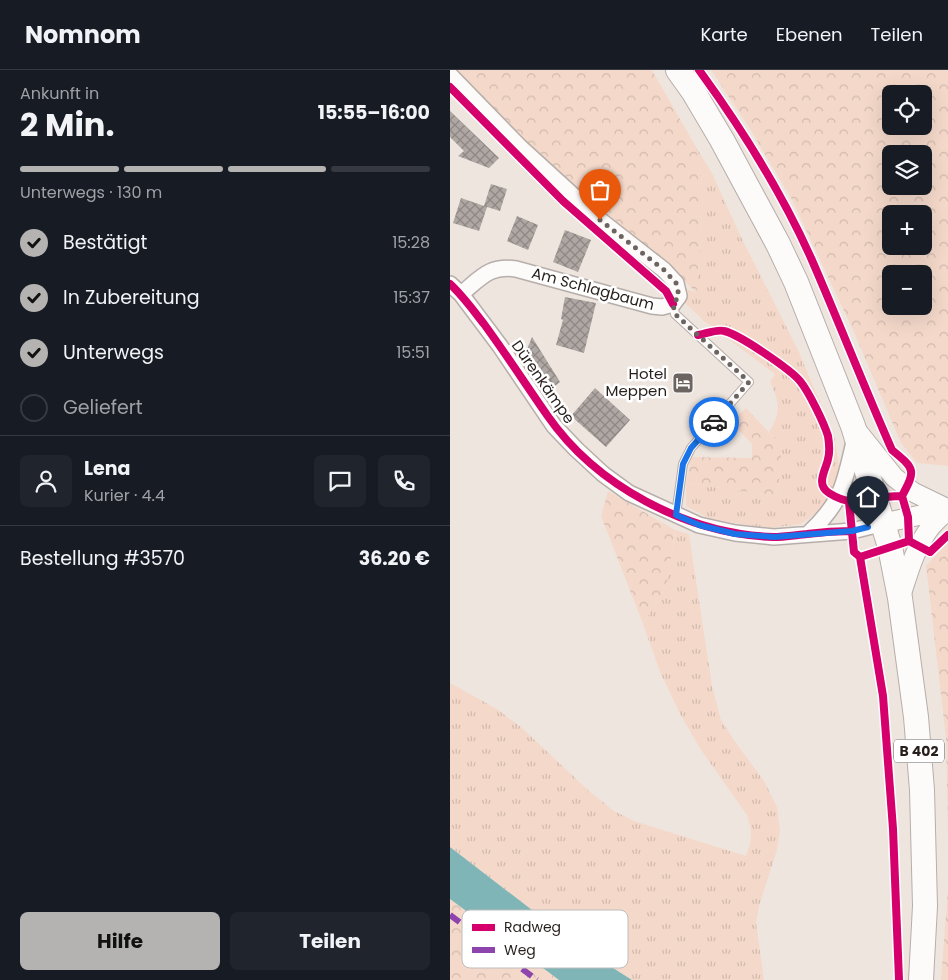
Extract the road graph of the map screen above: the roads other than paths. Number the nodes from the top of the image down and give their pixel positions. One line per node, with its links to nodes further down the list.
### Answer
1 (678, 70): 5 (main road, B 402)
2 (450, 76): 4 (street, Am Schlagbaum)
3 (456, 289): 4 (street, Am Schlagbaum); 7 (street, Dürenkämpe)
4 (673, 304): 7 (lane)
5 (854, 430): 6 (street); 8 (main road, B 402); 9 (street)
6 (948, 509): 8 (street); 10 (street)
7 (676, 515): 9 (street, Dürenkämpe)
8 (884, 523): 9 (street, Dürenkämpe); 10 (main road, B 402)
9 (809, 533)
10 (900, 598): 11 (main road, B 402)
11 (921, 980)

